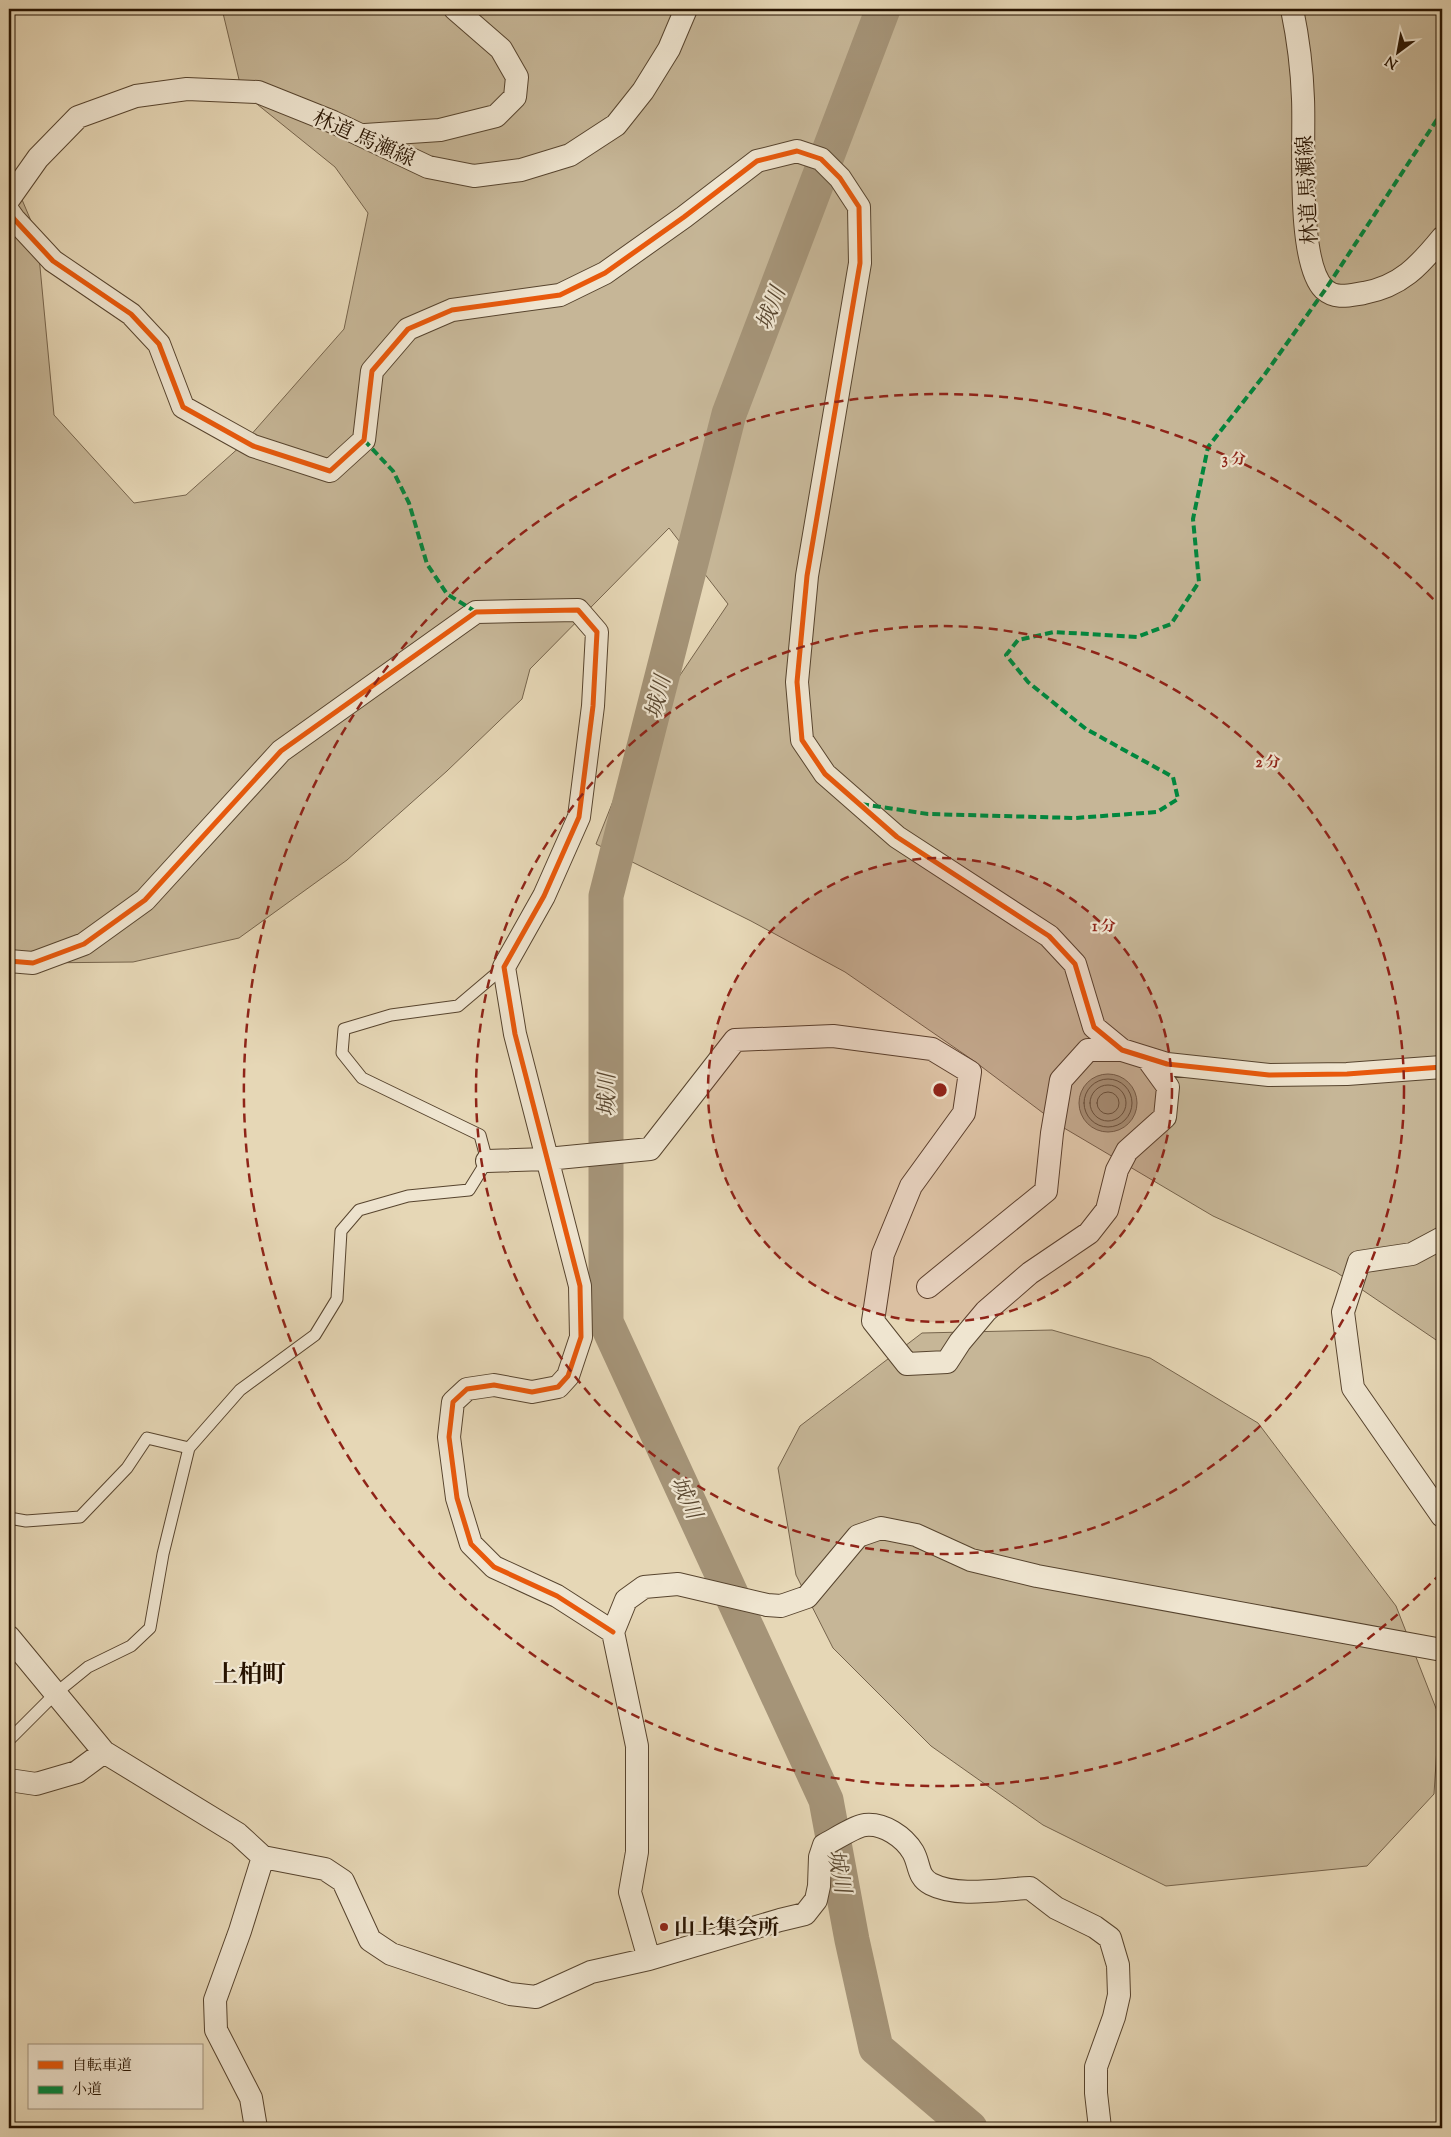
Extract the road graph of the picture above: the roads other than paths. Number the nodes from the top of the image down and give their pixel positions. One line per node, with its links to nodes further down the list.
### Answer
1 (454, 9): 4 (street)
2 (686, 9): 4 (street, 林道 馬瀬線)
3 (1292, 9): 7 (street, 林道 馬瀬線)
4 (362, 136): 5 (street, 林道 馬瀬線)
5 (9, 199)
6 (9, 212): 10 (street)
7 (1442, 238)
8 (9, 962): 9 (street)
9 (504, 967): 13 (street); 14 (lane)
10 (1122, 1050): 11 (street); 16 (street)
11 (1147, 1058): 12 (street); 13 (street)
12 (1442, 1067)
13 (547, 1159): 14 (street); 20 (street)
14 (487, 1161): 17 (lane)
15 (1442, 1238): 18 (street)
16 (928, 1287)
17 (189, 1448): 19 (lane); 23 (lane)
18 (1442, 1516)
19 (9, 1518)
20 (613, 1632): 22 (street); 28 (street)
21 (9, 1637): 23 (street)
22 (1442, 1650)
23 (56, 1693): 24 (lane); 25 (street)
24 (9, 1740)
25 (104, 1752): 26 (street); 27 (street)
26 (9, 1780)
27 (263, 1857): 28 (street); 29 (street)
28 (649, 1959): 30 (street)
29 (256, 2128)
30 (1100, 2128)

